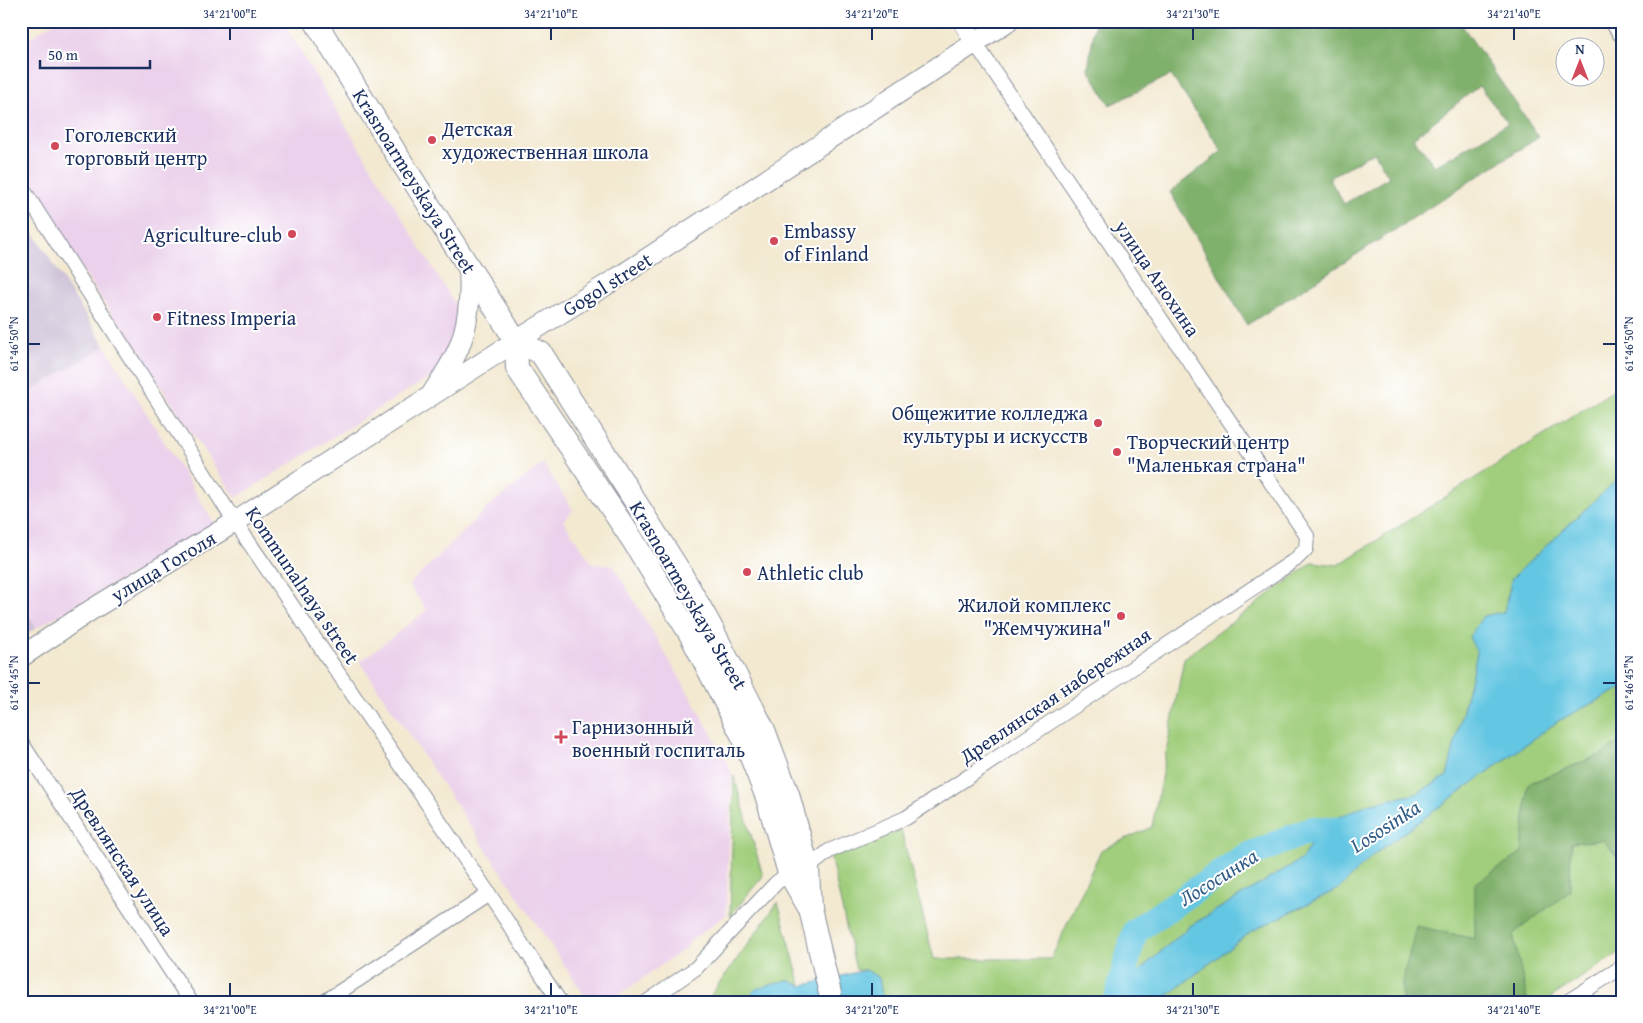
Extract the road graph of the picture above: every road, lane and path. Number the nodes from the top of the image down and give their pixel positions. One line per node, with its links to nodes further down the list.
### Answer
1 (315, 21): 8 (main road, Krasnoarmeyskaya Street)
2 (961, 21): 6 (street)
3 (1008, 21): 6 (main road, Gogol street)
4 (1615, 21): 5 (main road)
5 (1622, 32)
6 (976, 43): 9 (main road, Gogol street); 12 (street, улица Анохина)
7 (21, 186): 11 (street, Kommunalnaya street)
8 (469, 268): 9 (main road, Krasnoarmeyskaya Street); 10 (main road)
9 (516, 341): 10 (main road, Gogol street); 15 (main road, Krasnoarmeyskaya Street)
10 (431, 396): 11 (main road, Gogol street)
11 (235, 522): 13 (main road, улица Гоголя); 16 (street, Kommunalnaya street)
12 (1307, 536): 15 (street, Древлянская набережная)
13 (21, 657)
14 (21, 742): 18 (street, Древлянская улица)
15 (799, 870): 21 (street, Древлянская набережная); 22 (main road, Krasnoarmeyskaya Street)
16 (489, 894): 19 (street); 20 (street, Kommunalnaya street)
17 (1622, 967): 23 (street)
18 (191, 1002)
19 (324, 1002)
20 (560, 1002)
21 (647, 1002)
22 (832, 1002)
23 (1567, 1002)

